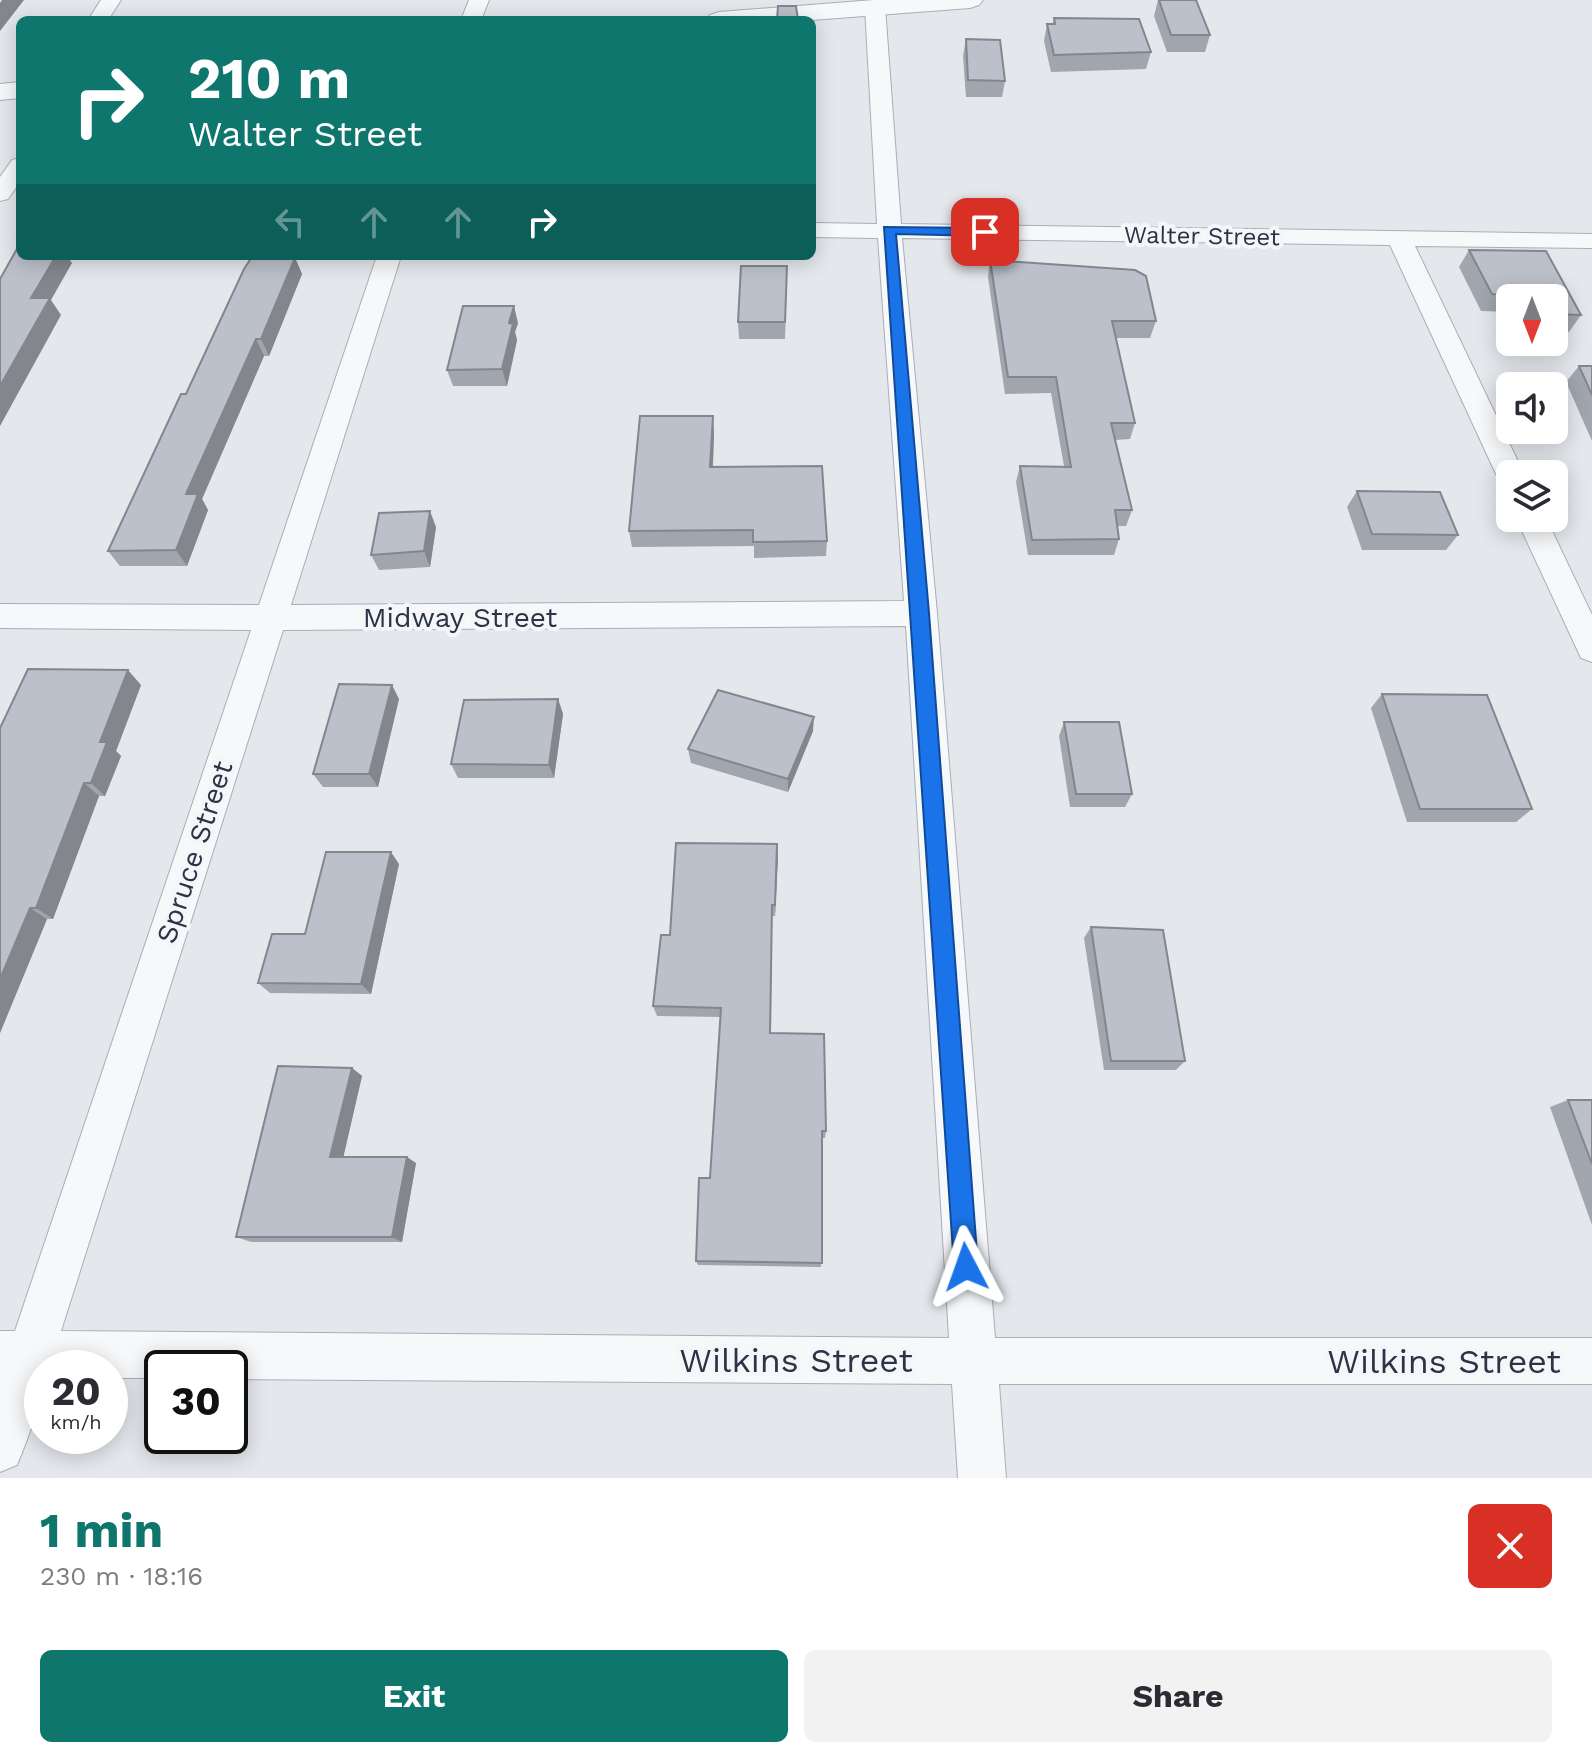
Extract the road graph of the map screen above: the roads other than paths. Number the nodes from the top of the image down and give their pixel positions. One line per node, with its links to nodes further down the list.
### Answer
1 (970, 0): 2 (street)
2 (875, 7): 3 (street); 7 (street)
3 (767, 16)
4 (16, 171): 5 (street)
5 (0, 194)
6 (816, 230): 7 (street, Walter Street)
7 (889, 230): 8 (street, Walter Street); 13 (street)
8 (1400, 240): 9 (street, Walter Street); 11 (street)
9 (1592, 241)
10 (388, 260): 15 (street, Spruce Street)
11 (1503, 460)
12 (1538, 532): 16 (street)
13 (921, 613): 15 (street, Midway Street); 18 (street)
14 (0, 616): 15 (street, Midway Street)
15 (270, 618): 17 (street, Spruce Street)
16 (1592, 649)
17 (16, 1354): 18 (street, Wilkins Street); 20 (street, Spruce Street)
18 (973, 1361): 19 (street, Wilkins Street); 21 (street)
19 (1592, 1361)
20 (0, 1448)
21 (982, 1478)

